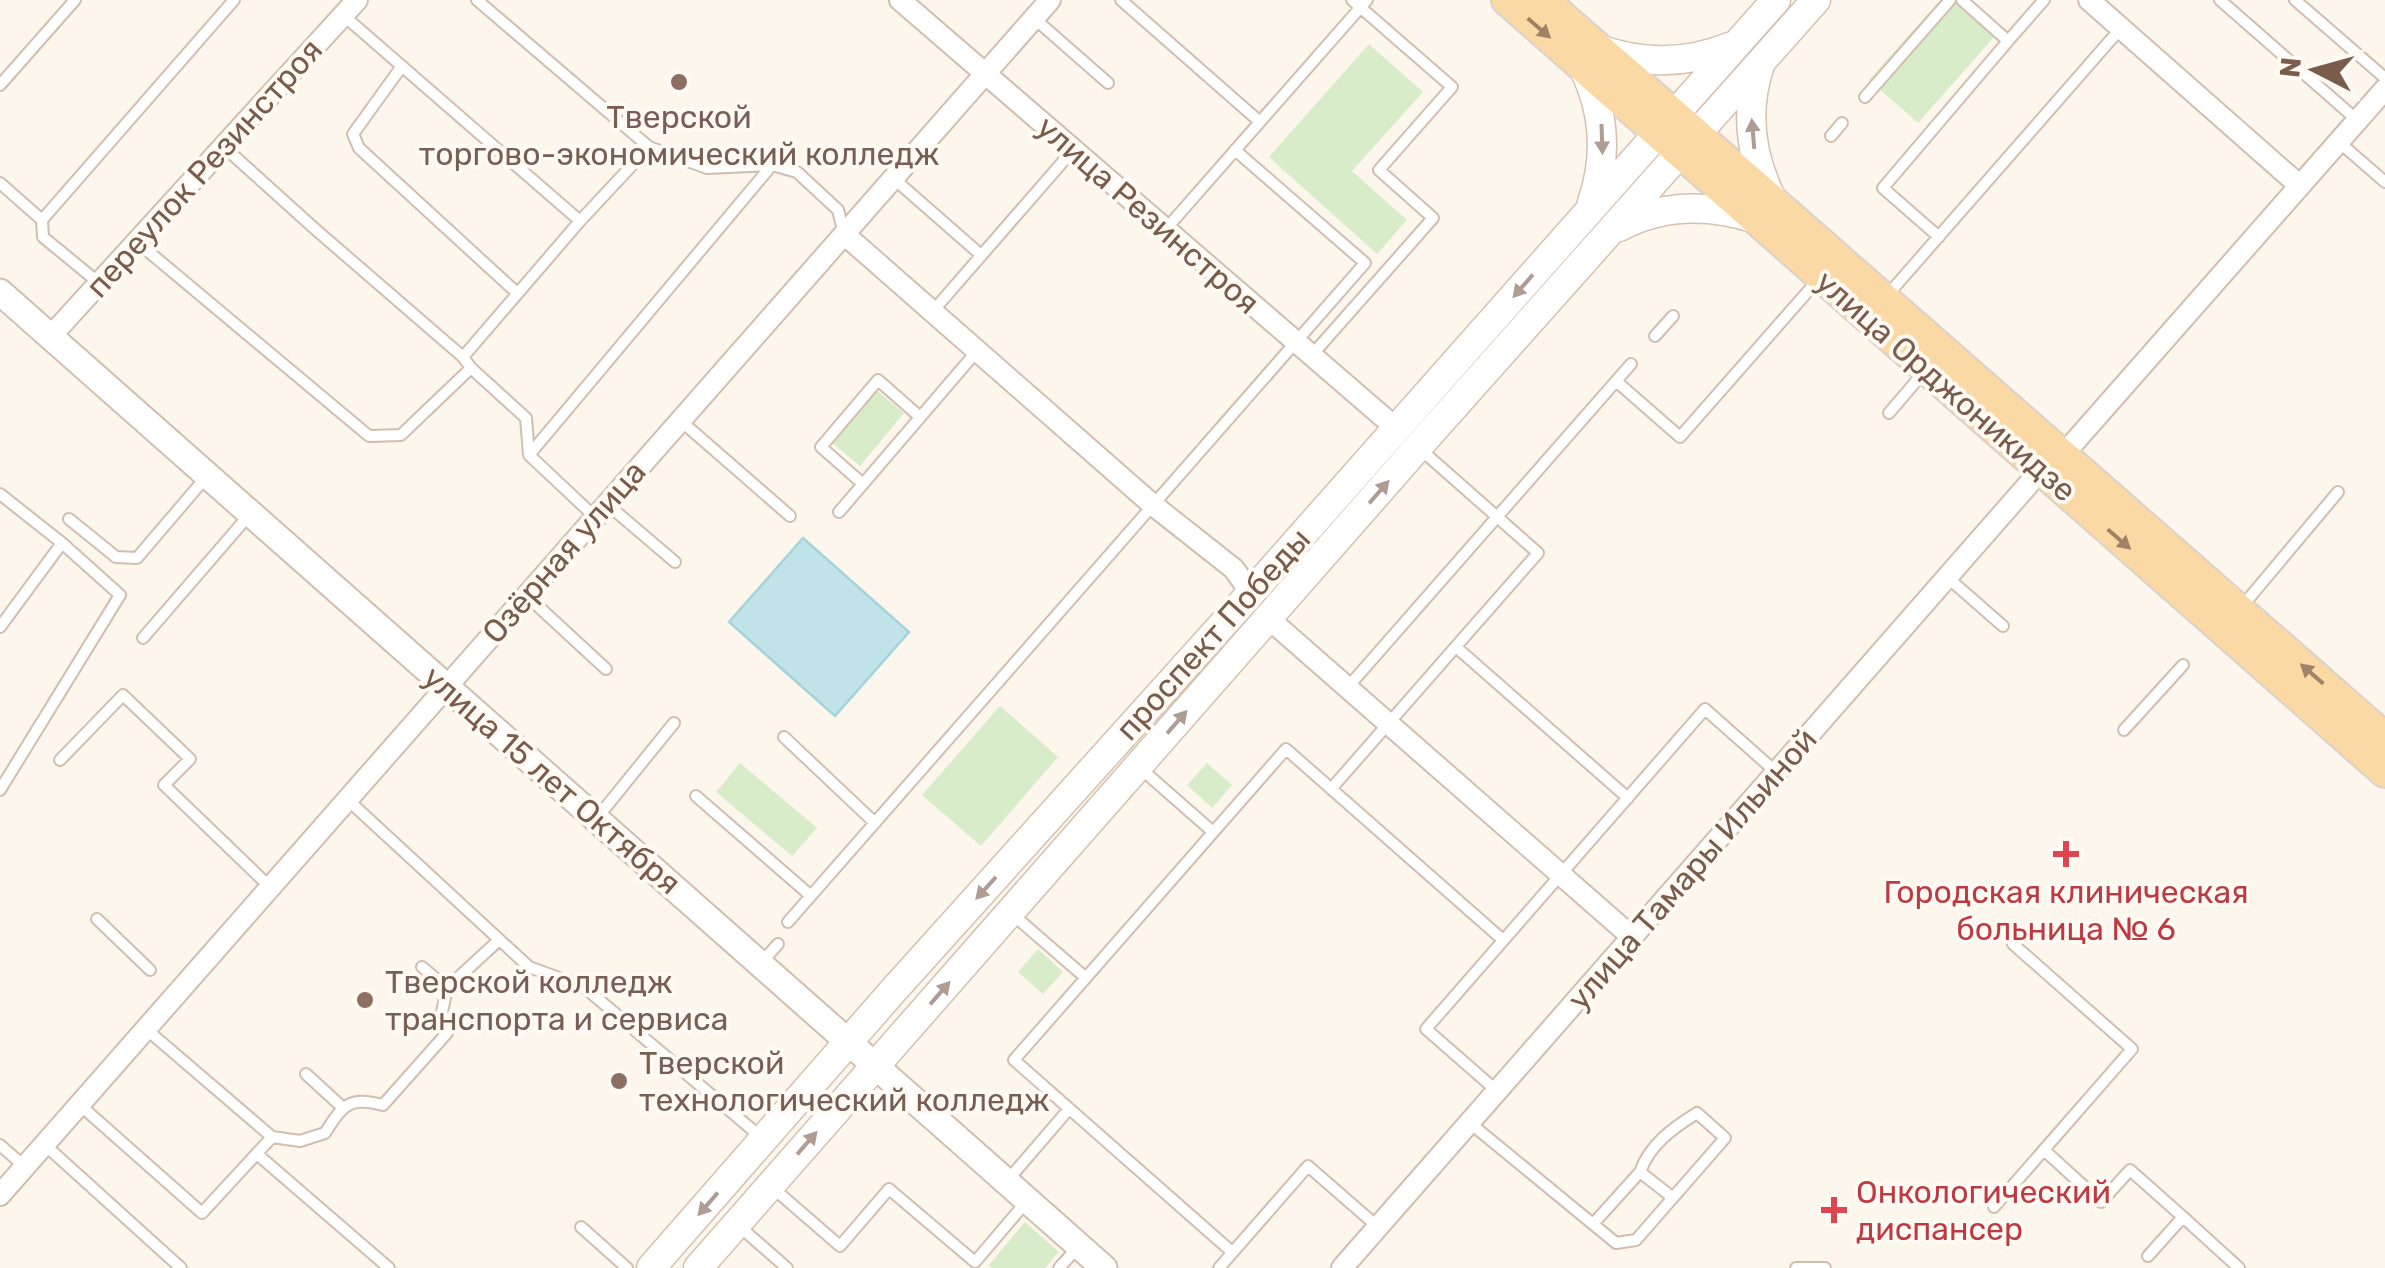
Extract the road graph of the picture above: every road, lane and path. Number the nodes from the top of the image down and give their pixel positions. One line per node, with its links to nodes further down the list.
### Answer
1 (75, 0): 29 (lane)
2 (234, 0): 49 (lane)
3 (477, 0): 39 (lane)
4 (900, 0): 26 (street, улица Резинстроя)
5 (1050, 0): 19 (street, Озёрная улица)
6 (1121, 0): 33 (lane)
7 (1506, 0): 23 (main road, улица Орджоникидзе, one-way to 23)
8 (1542, 0): 23 (main road, улица Орджоникидзе)
9 (1776, 0): 22 (main road, проспект Победы)
10 (1816, 0): 24 (main road, проспект Победы)
11 (1950, 0): 31 (lane)
12 (1962, 0): 21 (lane)
13 (2044, 0): 21 (lane)
14 (2089, 0): 20 (street)
15 (2220, 0): 32 (lane)
16 (2295, 0): 27 (lane)
17 (1360, 2): 33 (lane); 66 (lane)
18 (350, 8): 25 (lane); 38 (street, переулок Резинстроя)
19 (1034, 18): 26 (street, Озёрная улица); 28 (lane)
20 (2121, 28): 46 (street); 54 (lane)
21 (2008, 41): 54 (lane)
22 (1738, 44): 23 (main road); 35 (main road, проспект Победы)
23 (1590, 58): 35 (main road, улица Орджоникидзе); 48 (main road, one-way to 48)
24 (1760, 64): 35 (main road, проспект Победы); 47 (main road, one-way to 24)
25 (402, 66): 50 (lane); 60 (lane)
26 (984, 74): 40 (street, улица Резинстроя); 43 (street, Озёрная улица)
27 (2385, 78)
28 (1108, 83)
29 (0, 85)
30 (2385, 89): 32 (street, улица Тамары Ильиной)
31 (1865, 97)
32 (2358, 120): 37 (street, улица Тамары Ильиной)
33 (1260, 122): 41 (lane)
34 (1842, 124): 36 (lane)
35 (1678, 134): 47 (main road, улица Орджоникидзе); 48 (main road, проспект Победы); 52 (main road, проспект Победы)
36 (1831, 136)
37 (2338, 142): 44 (lane); 46 (street, улица Тамары Ильиной)
38 (224, 146): 55 (street, переулок Резинстроя); 68 (lane)
39 (649, 147): 42 (lane); 50 (lane)
40 (1073, 150): 51 (street, улица Резинстроя); 56 (lane)
41 (1236, 150): 51 (lane); 66 (lane)
42 (772, 166): 53 (lane); 77 (lane)
43 (893, 178): 53 (street, Озёрная улица); 56 (lane)
44 (2385, 182)
45 (0, 183): 49 (lane)
46 (2300, 186): 78 (street, улица Тамары Ильиной)
47 (1765, 210): 52 (main road); 57 (main road, улица Орджоникидзе); 61 (main road, улица Орджоникидзе)
48 (1588, 212): 76 (main road, проспект Победы, one-way to 76)
49 (42, 220): 58 (lane)
50 (580, 221): 60 (lane)
51 (1166, 230): 66 (street, улица Резинстроя)
52 (1613, 230): 76 (main road, проспект Победы)
53 (844, 234): 62 (street); 75 (street, Озёрная улица)
54 (1939, 236): 61 (lane)
55 (137, 242): 58 (street, переулок Резинстроя); 70 (lane)
56 (981, 256): 62 (lane)
57 (1821, 276): 71 (main road, улица Орджоникидзе); 72 (lane)
58 (99, 283): 65 (street, переулок Резинстроя)
59 (0, 292): 65 (street, улица 15 лет Октября)
60 (517, 293): 68 (lane)
61 (1884, 299): 78 (main road, улица Орджоникидзе)
62 (932, 311): 67 (street)
63 (1673, 316): 64 (lane)
64 (1656, 336)
65 (50, 337): 79 (street, улица 15 лет Октября)
66 (1304, 349): 76 (street, улица Резинстроя); 83 (lane)
67 (978, 350): 74 (lane); 83 (street)
68 (463, 357): 70 (lane)
69 (1630, 364): 72 (lane)
70 (471, 368): 77 (lane)
71 (1927, 369): 73 (lane); 78 (main road, улица Орджоникидзе)
72 (1616, 381): 87 (lane)
73 (1888, 412)
74 (920, 417): 80 (lane); 80 (lane)
75 (680, 420): 86 (lane); 88 (street, Озёрная улица)
76 (1407, 438): 87 (lane); 93 (main road, проспект Победы); 96 (main road, проспект Победы, one-way to 76)
77 (529, 455): 88 (lane)
78 (2052, 462): 92 (street, улица Тамары Ильиной); 95 (main road, улица Орджоникидзе); 113 (main road, улица Орджоникидзе, one-way to 113)
79 (207, 476): 85 (street, улица 15 лет Октября); 89 (lane)
80 (863, 484): 84 (lane)
81 (2338, 492): 95 (lane)
82 (2, 498): 90 (lane)
83 (1153, 505): 93 (street); 120 (lane)
84 (838, 512)
85 (250, 514): 99 (lane); 103 (street, улица 15 лет Октября)
86 (790, 516)
87 (1497, 517): 100 (lane); 104 (lane)
88 (595, 518): 91 (lane); 94 (street, Озёрная улица)
89 (70, 519)
90 (62, 543): 98 (lane); 114 (lane)
91 (675, 562)
92 (1947, 577): 97 (lane); 112 (street, улица Тамары Ильиной)
93 (1251, 593): 137 (main road, проспект Победы, one-way to 137)
94 (526, 596): 102 (lane); 103 (street, Озёрная улица)
95 (2239, 610): 109 (main road, улица Орджоникидзе, one-way to 95)
96 (1268, 618): 104 (street); 111 (main road, проспект Победы, one-way to 96)
97 (2003, 626)
98 (0, 627)
99 (143, 638)
100 (1456, 647): 106 (lane); 117 (lane)
101 (2183, 664): 107 (lane)
102 (606, 668)
103 (446, 686): 118 (street, Озёрная улица); 119 (street, улица 15 лет Октября)
104 (1348, 688): 106 (street)
105 (674, 723): 119 (lane)
106 (1389, 724): 115 (lane); 122 (street)
107 (2124, 730)
108 (784, 737): 120 (lane)
109 (2385, 738)
110 (60, 760): 123 (lane)
111 (1138, 766): 121 (lane); 125 (main road, проспект Победы)
112 (1776, 772): 117 (lane); 128 (street, улица Тамары Ильиной)
113 (2385, 772)
114 (0, 790)
115 (1331, 790): 121 (lane); 130 (lane)
116 (696, 796): 124 (lane)
117 (1628, 798): 122 (lane)
118 (347, 800): 123 (street, Озёрная улица); 129 (lane)
119 (596, 819): 137 (street, улица 15 лет Октября)
120 (875, 823): 124 (lane)
121 (1214, 832): 134 (lane)
122 (1560, 875): 128 (street); 130 (lane)
123 (270, 887): 136 (street, Озёрная улица)
124 (811, 896): 127 (lane)
125 (1010, 912): 134 (lane); 138 (main road, проспект Победы, one-way to 125)
126 (96, 919): 133 (lane)
127 (788, 922)
128 (1632, 937): 140 (street, улица Тамары Ильиной)
129 (498, 940): 135 (lane); 146 (lane)
130 (1503, 940): 140 (lane)
131 (2013, 944): 149 (lane)
132 (422, 967): 135 (lane)
133 (150, 970)
134 (1086, 978): 143 (lane)
135 (447, 988): 142 (lane)
136 (146, 1029): 141 (street, Озёрная улица); 145 (lane)
137 (849, 1043): 138 (street, улица 15 лет Октября); 146 (main road, проспект Победы)
138 (876, 1066): 153 (street, улица 15 лет Октября); 154 (main road, проспект Победы, one-way to 138)
139 (306, 1074): 142 (lane)
140 (1497, 1092): 144 (street, улица Тамары Ильиной)
141 (79, 1105): 147 (street, Озёрная улица); 150 (lane)
142 (342, 1107): 145 (lane)
143 (1070, 1109): 153 (lane); 165 (lane)
144 (1470, 1123): 161 (lane); 163 (street, улица Тамары Ильиной)
145 (272, 1137): 150 (lane)
146 (764, 1139): 171 (main road, проспект Победы, one-way to 171)
147 (44, 1144): 151 (street, Озёрная улица); 168 (lane)
148 (0, 1145): 151 (lane)
149 (2044, 1150): 158 (lane); 159 (lane)
150 (257, 1154): 169 (lane)
151 (25, 1166): 155 (street, Озёрная улица)
152 (1640, 1172): 156 (lane); 156 (lane); 161 (lane)
153 (1006, 1181): 157 (street, улица 15 лет Октября)
154 (770, 1186): 157 (lane); 160 (main road, проспект Победы)
155 (0, 1195)
156 (1672, 1197): 161 (lane)
157 (1028, 1200): 164 (street, улица 15 лет Октября)
158 (1994, 1208)
159 (2183, 1217): 166 (lane); 179 (lane)
160 (737, 1224): 172 (main road, проспект Победы); 173 (lane)
161 (1593, 1224)
162 (581, 1227): 170 (lane)
163 (1378, 1227): 165 (lane); 167 (street, улица Тамары Ильиной)
164 (1079, 1246): 174 (lane); 175 (street, улица 15 лет Октября)
165 (1232, 1252): 176 (lane)
166 (2148, 1256)
167 (1353, 1264)
168 (181, 1268)
169 (389, 1268)
170 (628, 1268)
171 (651, 1268)
172 (698, 1268)
173 (787, 1268)
174 (1060, 1268)
175 (1104, 1268)
176 (1218, 1268)
177 (1796, 1268): 178 (lane)
178 (1825, 1268)
179 (2239, 1268)

